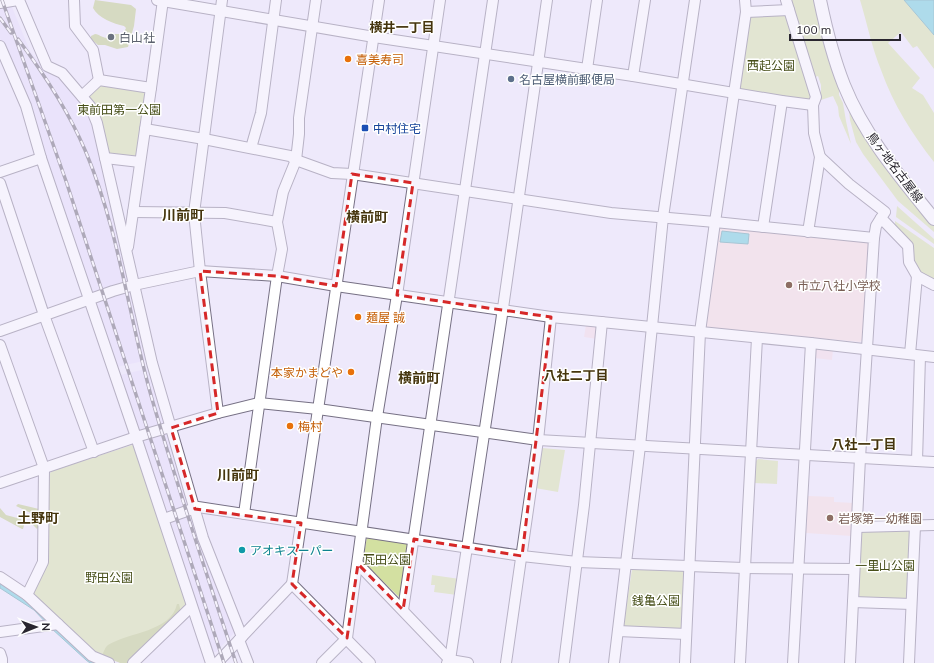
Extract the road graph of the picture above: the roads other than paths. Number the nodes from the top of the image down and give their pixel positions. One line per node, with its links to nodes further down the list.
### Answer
1 (18, 0): 16 (street); 33 (street)
2 (74, 0): 29 (street)
3 (161, 0): 18 (street); 31 (street)
4 (222, 0): 18 (street)
5 (276, 0): 20 (street)
6 (316, 0): 21 (street)
7 (379, 0): 22 (street)
8 (440, 0): 24 (street)
9 (493, 0): 25 (street)
10 (547, 0): 26 (street)
11 (597, 0): 27 (street)
12 (644, 0): 28 (street)
13 (695, 0): 30 (street)
14 (745, 0): 19 (street)
15 (820, 0): 54 (main road, 鳥ヶ地名古屋線)
16 (0, 3)
17 (787, 5): 19 (street); 35 (street)
18 (220, 11): 20 (street); 37 (street)
19 (746, 12): 32 (street)
20 (273, 20): 21 (street); 38 (street)
21 (312, 26): 22 (street); 42 (street)
22 (374, 37): 24 (street); 45 (street)
23 (0, 46): 40 (street)
24 (434, 46): 25 (street); 47 (street)
25 (485, 54): 26 (street); 48 (street)
26 (538, 62): 27 (street); 49 (street)
27 (586, 69): 28 (street)
28 (633, 76): 30 (street)
29 (99, 80): 31 (street); 33 (street)
30 (682, 85): 32 (street); 52 (street)
31 (151, 88): 36 (street)
32 (734, 93): 34 (street); 56 (street)
33 (82, 96): 41 (street)
34 (782, 102): 35 (street); 57 (street)
35 (813, 105): 39 (street)
36 (145, 129): 37 (street); 43 (street)
37 (204, 139): 38 (street); 51 (street)
38 (251, 148): 42 (street)
39 (820, 156): 53 (street); 58 (street)
40 (41, 158): 44 (street); 68 (street)
41 (105, 158): 43 (street); 60 (street)
42 (296, 160): 45 (street); 55 (street)
43 (140, 162): 50 (street)
44 (0, 172)
45 (352, 174): 47 (street); 66 (street)
46 (0, 183): 71 (street)
47 (413, 183): 48 (street); 67 (street)
48 (465, 190): 49 (street); 69 (street)
49 (519, 199): 52 (street); 70 (street)
50 (133, 212): 51 (street); 60 (street)
51 (194, 213): 55 (street); 61 (street)
52 (663, 217): 56 (street); 74 (street)
53 (881, 218): 59 (street); 63 (street)
54 (934, 218)
55 (277, 222): 62 (street)
56 (715, 222): 57 (street); 76 (street)
57 (763, 227): 58 (street)
58 (808, 232): 59 (street)
59 (874, 238): 80 (street)
60 (127, 253): 64 (street)
61 (200, 270): 62 (street); 64 (street); 85 (street)
62 (277, 276): 66 (street); 83 (street)
63 (917, 276): 65 (street); 81 (street)
64 (134, 285): 68 (street); 88 (street)
65 (934, 285)
66 (336, 286): 67 (street); 84 (street)
67 (397, 295): 69 (street); 86 (street)
68 (90, 298): 71 (street); 90 (street)
69 (448, 303): 70 (street); 87 (street)
70 (503, 311): 72 (street); 89 (street)
71 (44, 315): 75 (street); 95 (street)
72 (551, 317): 73 (street); 91 (street)
73 (602, 322): 74 (street); 92 (street)
74 (652, 327): 76 (street); 93 (street)
75 (0, 331)
76 (700, 332): 77 (street); 94 (street)
77 (757, 338): 78 (street); 96 (street)
78 (811, 343): 80 (street); 97 (street)
79 (0, 345): 101 (street)
80 (867, 349): 81 (street); 98 (street)
81 (915, 355): 82 (street); 99 (street)
82 (934, 357)
83 (259, 403): 84 (street); 85 (street); 104 (street)
84 (318, 409): 86 (street); 106 (street)
85 (218, 413): 88 (street)
86 (377, 417): 87 (street); 110 (street)
87 (431, 425): 89 (street); 111 (street)
88 (171, 428): 90 (street); 103 (street)
89 (484, 434): 91 (street); 112 (street)
90 (136, 437): 95 (street); 105 (street)
91 (538, 440): 92 (street); 113 (street)
92 (591, 444): 93 (street); 114 (street)
93 (640, 446): 94 (street); 116 (street)
94 (695, 449): 96 (street); 117 (street)
95 (94, 452): 101 (street)
96 (750, 452): 97 (street); 118 (street)
97 (804, 455): 98 (street); 119 (street)
98 (860, 458): 99 (street); 109 (street)
99 (917, 461): 100 (street)
100 (934, 462)
101 (44, 468): 102 (street); 123 (street)
102 (0, 483)
103 (194, 509): 104 (street); 105 (street); 133 (street)
104 (244, 514): 106 (street)
105 (164, 519): 126 (street)
106 (301, 523): 110 (street); 122 (street)
107 (934, 525): 108 (street)
108 (915, 526): 109 (street); 125 (street)
109 (857, 527): 120 (street)
110 (362, 531): 111 (street); 115 (street)
111 (414, 539): 112 (street); 127 (street)
112 (467, 547): 113 (street); 136 (street)
113 (522, 556): 114 (street); 146 (street)
114 (577, 562): 116 (street); 147 (street)
115 (358, 564): 127 (street); 132 (street)
116 (626, 564): 117 (street); 129 (street)
117 (689, 566): 118 (street); 131 (street)
118 (744, 568): 119 (street); 150 (street)
119 (798, 568): 120 (street); 151 (street)
120 (854, 569): 124 (street)
121 (0, 577): 123 (street)
122 (292, 584): 132 (street); 133 (street)
123 (27, 595): 128 (street)
124 (853, 602): 125 (street); 152 (street)
125 (911, 604): 153 (street)
126 (191, 607): 139 (street); 140 (street)
127 (403, 610): 136 (street)
128 (53, 625): 130 (street); 135 (street)
129 (618, 631): 131 (street); 148 (street)
130 (0, 632)
131 (686, 634): 149 (street)
132 (346, 638): 143 (street); 144 (street)
133 (240, 639): 141 (street); 142 (street)
134 (0, 653): 137 (street)
135 (90, 660): 138 (street)
136 (448, 661): 145 (street)
137 (2, 663)
138 (109, 663)
139 (133, 663)
140 (210, 663)
141 (217, 663)
142 (248, 663)
143 (322, 663)
144 (370, 663)
145 (468, 663)
146 (506, 663)
147 (564, 663)
148 (614, 663)
149 (685, 663)
150 (740, 663)
151 (793, 663)
152 (850, 663)
153 (909, 663)

